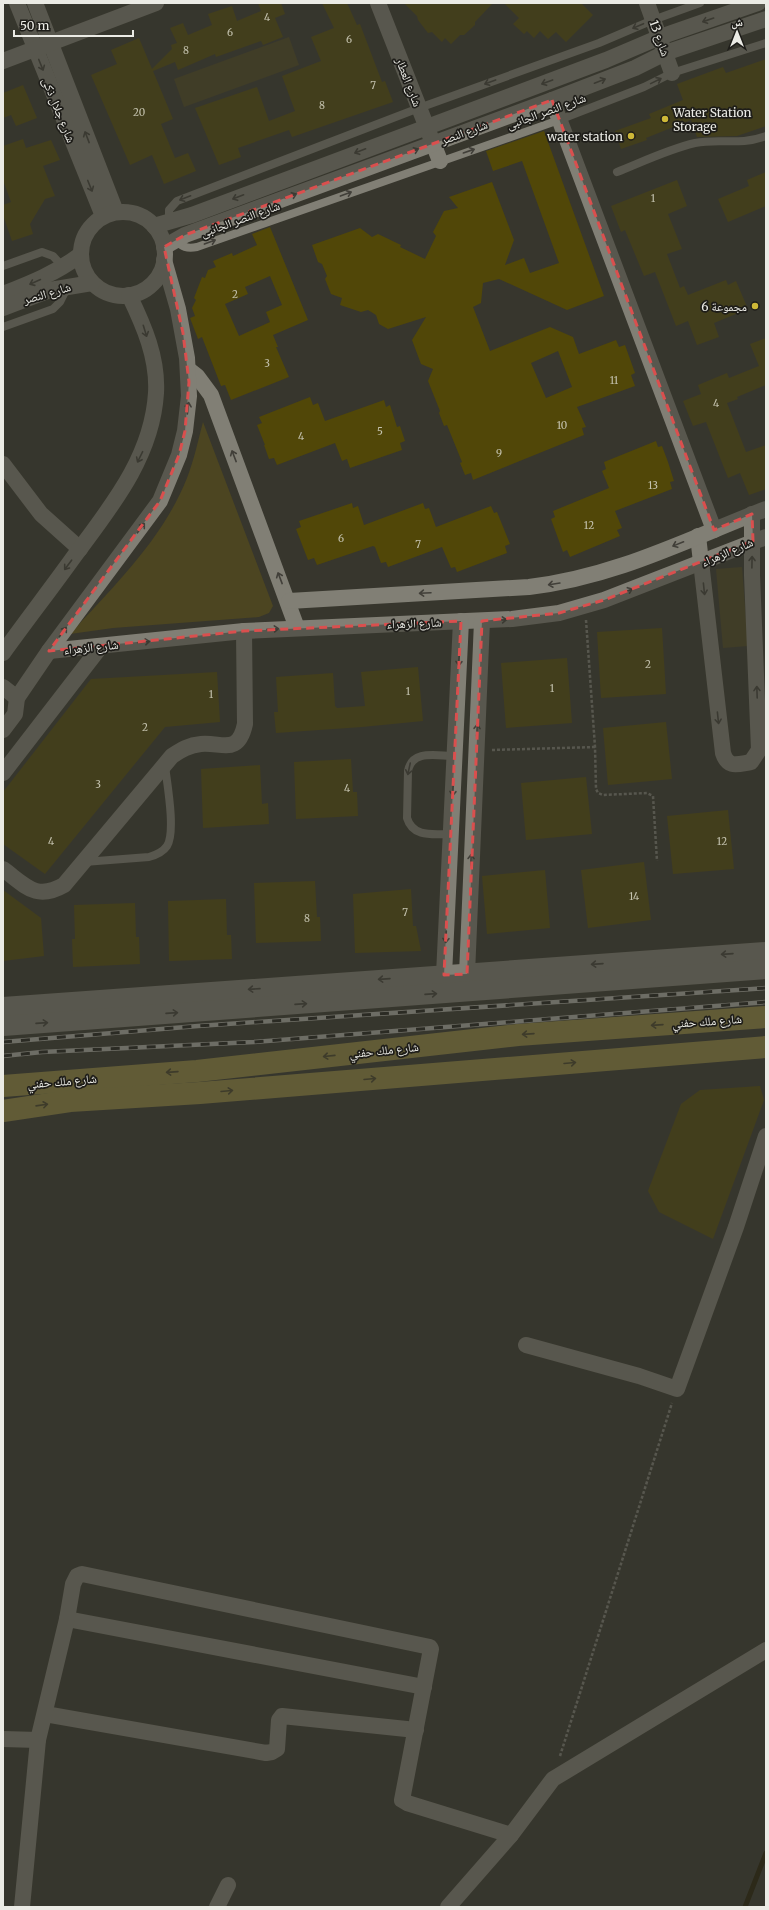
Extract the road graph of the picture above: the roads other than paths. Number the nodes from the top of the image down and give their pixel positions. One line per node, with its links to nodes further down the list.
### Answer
1 (17, 3): 13 (street, شارع جلال ذكى)
2 (35, 3): 11 (street, شارع جلال ذكى)
3 (156, 3): 11 (street)
4 (378, 3): 18 (street, شارع العطار)
5 (647, 3): 9 (street, شارع 13)
6 (700, 3): 9 (lane)
7 (758, 3): 10 (street, شارع النصر, one-way to 10)
8 (766, 19): 14 (street, شارع النصر)
9 (653, 20): 10 (street, شارع 13); 18 (lane, one-way to 18)
10 (660, 37): 14 (street, شارع 13); 20 (street, شارع النصر, one-way to 20)
11 (50, 42): 13 (street); 25 (street, شارع جلال ذكى, one-way to 11)
12 (766, 43): 16 (lane, شارع النصر الجانبى)
13 (34, 48): 15 (street); 25 (street, شارع جلال ذكى, one-way to 25)
14 (665, 53): 16 (street, شارع 13); 17 (street, شارع النصر, one-way to 14)
15 (3, 61)
16 (672, 73): 19 (lane, شارع النصر الجانبى, one-way to 16)
17 (552, 100): 19 (street); 22 (street, شارع النصر)
18 (419, 108): 20 (street, شارع العطار); 26 (lane, one-way to 26)
19 (560, 120): 23 (lane, شارع النصر الجانبى, one-way to 19); 40 (street)
20 (426, 127): 22 (street, شارع العطار); 26 (street, شارع النصر, one-way to 26)
21 (766, 136): 24 (lane)
22 (433, 144): 23 (street, شارع العطار); 27 (street, شارع النصر, one-way to 22)
23 (440, 161): 27 (lane, شارع النصر الجانبى, one-way to 23)
24 (617, 172)
25 (110, 214): 26 (street); 28 (street)
26 (161, 224): 27 (street)
27 (168, 249): 34 (street); 37 (street)
28 (80, 255): 30 (street, شارع النصر); 31 (street)
29 (3, 266): 30 (lane)
30 (63, 267): 33 (street, شارع النصر, one-way to 33)
31 (92, 283): 32 (street, شارع النصر); 34 (street)
32 (68, 286): 35 (street, شارع النصر); 36 (lane)
33 (3, 294)
34 (129, 295): 43 (street, one-way to 43)
35 (3, 308)
36 (3, 327)
37 (188, 369): 45 (street, one-way to 37); 51 (street, one-way to 37)
38 (3, 464): 43 (street)
39 (759, 512): 40 (street, شارع الزهراء); 42 (street)
40 (714, 530): 41 (street, شارع الزهراء)
41 (698, 536): 44 (street); 45 (street, شارع الزهراء, one-way to 45)
42 (759, 539): 44 (street, شارع الزهراء); 44 (street, one-way to 42)
43 (80, 549): 52 (street, one-way to 52)
44 (701, 563): 46 (street, شارع الزهراء, one-way to 44)
45 (288, 601): 48 (street)
46 (482, 620): 47 (street, شارع الزهراء); 64 (street, one-way to 46)
47 (461, 621): 48 (street, شارع الزهراء); 56 (street, one-way to 56)
48 (297, 628): 49 (street, شارع الزهراء, one-way to 48)
49 (244, 631): 50 (street, شارع الزهراء, one-way to 49); 57 (street)
50 (101, 646): 51 (street, شارع الزهراء); 58 (street)
51 (49, 651): 54 (street)
52 (3, 653)
53 (3, 687): 54 (street)
54 (10, 702): 55 (street)
55 (3, 730)
56 (454, 756): 59 (street, one-way to 59); 59 (lane, one-way to 59)
57 (165, 763): 60 (street); 60 (lane)
58 (3, 773)
59 (451, 834): 65 (street, one-way to 65)
60 (84, 862): 61 (street)
61 (3, 869)
62 (766, 952): 64 (street, one-way to 64)
63 (766, 969): 68 (street, one-way to 63)
64 (467, 974): 65 (street)
65 (444, 975): 66 (street, one-way to 66)
66 (3, 1007)
67 (766, 1017): 70 (highway, شارع ملك حفني, one-way to 70)
68 (3, 1026)
69 (766, 1047): 72 (highway, شارع ملك حفني, one-way to 69)
70 (197, 1071): 71 (highway, شارع ملك حفني, one-way to 71); 72 (highway)
71 (3, 1086)
72 (200, 1093): 73 (highway, شارع ملك حفني, one-way to 72)
73 (3, 1111)
74 (766, 1136): 75 (street)
75 (526, 1345)
76 (67, 1619): 78 (street); 78 (street); 79 (street)
77 (766, 1650): 83 (street)
78 (424, 1687): 80 (street)
79 (45, 1714): 80 (street); 82 (street)
80 (416, 1730): 83 (street)
81 (3, 1739): 82 (street)
82 (38, 1740): 85 (street)
83 (511, 1836): 87 (street)
84 (228, 1885): 86 (street)
85 (22, 1907)
86 (218, 1907)
87 (448, 1907)

